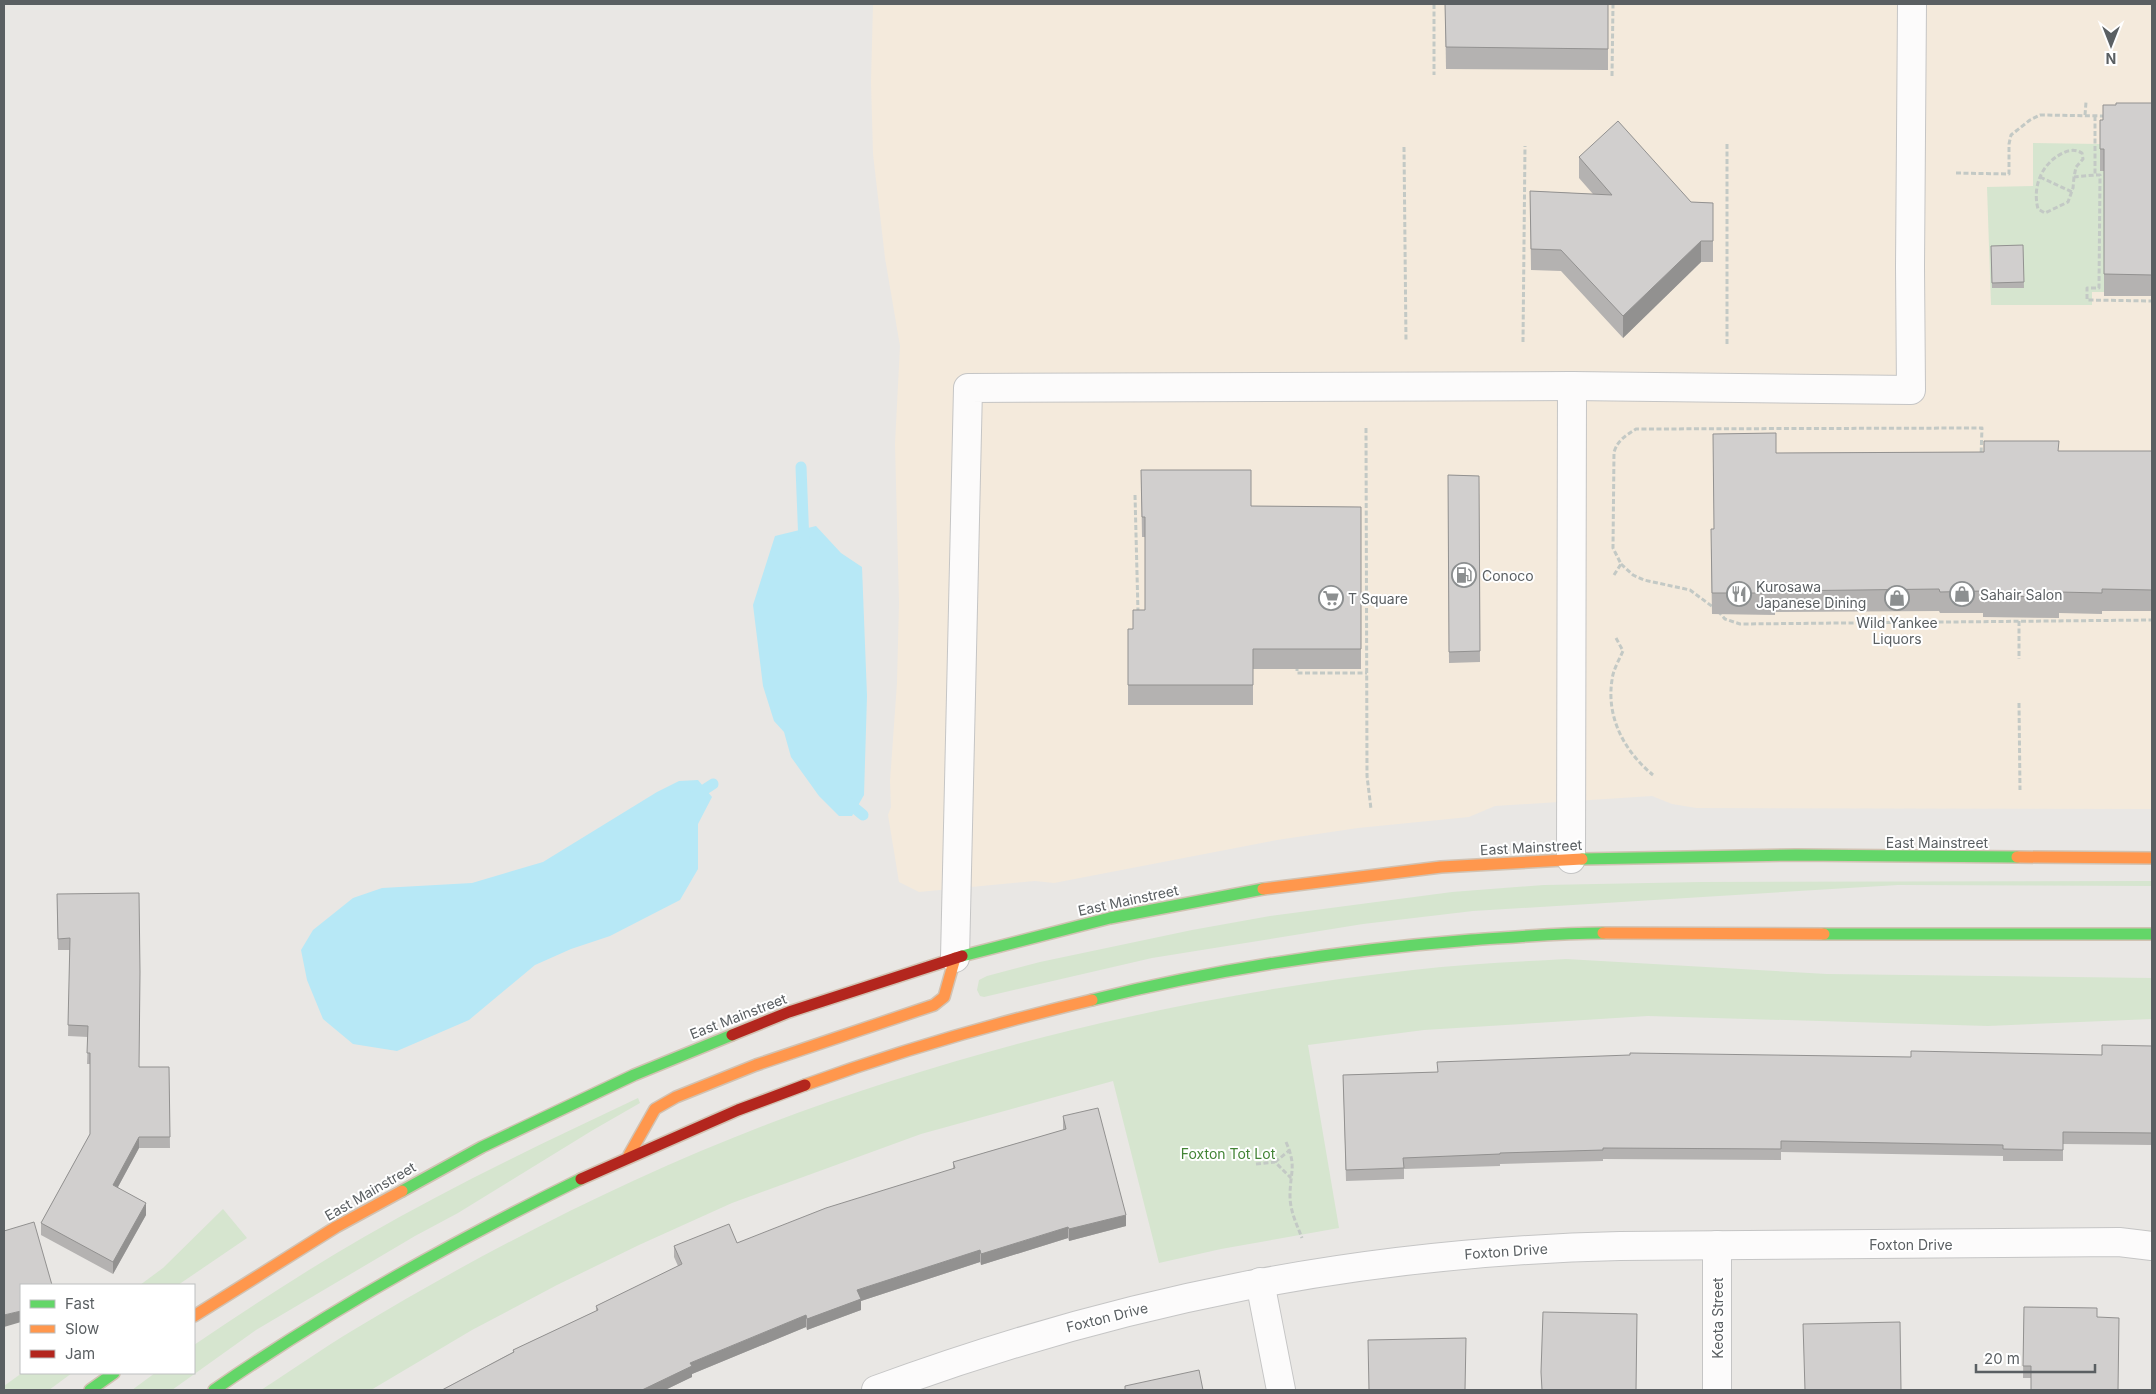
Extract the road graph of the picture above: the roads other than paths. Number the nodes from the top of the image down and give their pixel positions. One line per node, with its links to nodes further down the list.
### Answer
1 (1912, 4): 2 (street)
2 (1572, 386): 6 (street); 8 (street)
3 (2152, 850): 4 (main road)
4 (2129, 858): 5 (main road, East Mainstreet); 6 (main road, East Mainstreet)
5 (2152, 858)
6 (1572, 859): 8 (main road, East Mainstreet)
7 (2152, 934): 9 (main road)
8 (956, 958): 9 (main road); 13 (main road, East Mainstreet)
9 (629, 1155): 16 (main road)
10 (1717, 1246): 11 (street, Foxton Drive); 12 (street, Foxton Drive); 19 (street, Keota Street)
11 (2152, 1246)
12 (1260, 1282): 17 (street, Foxton Drive); 18 (street)
13 (195, 1315)
14 (113, 1374): 15 (main road)
15 (90, 1390)
16 (214, 1390)
17 (876, 1390)
18 (1281, 1390)
19 (1717, 1390)

